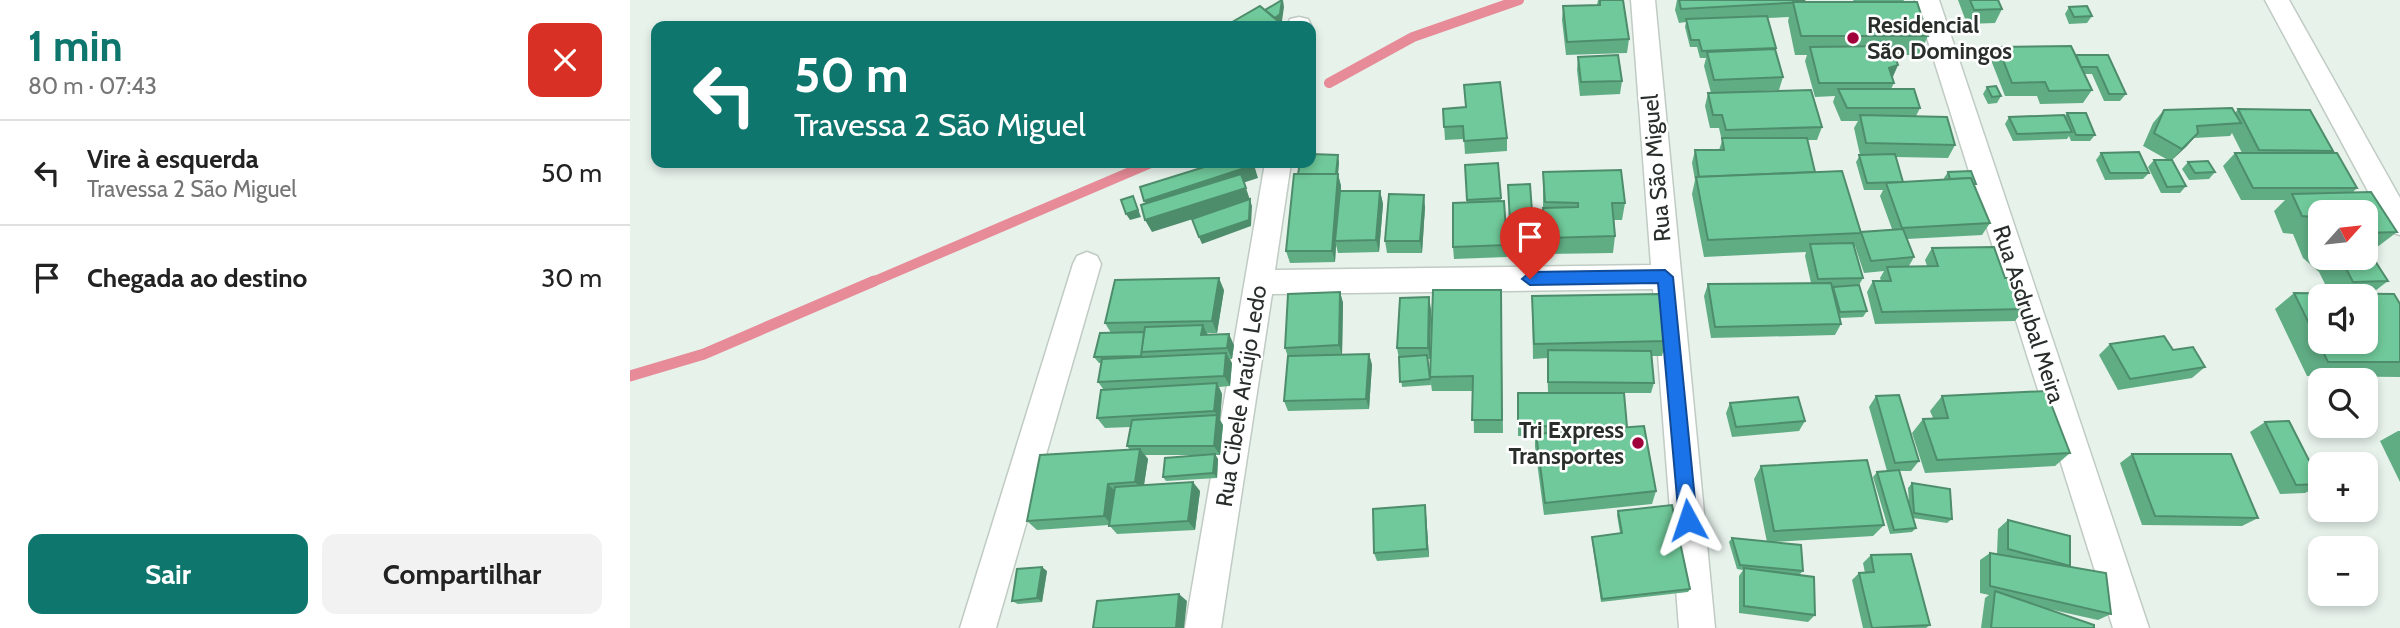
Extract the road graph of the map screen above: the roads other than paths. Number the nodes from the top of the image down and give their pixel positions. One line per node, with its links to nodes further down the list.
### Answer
1 (1643, 0): 7 (street, Rua São Miguel)
2 (1927, 0): 12 (street, Rua Asdrubal Meira)
3 (2277, 0): 5 (street)
4 (1277, 168): 8 (street, Rua Cibele Araújo Ledo)
5 (2400, 224)
6 (1087, 264): 9 (street)
7 (1665, 277): 8 (street); 11 (street, Rua São Miguel)
8 (1260, 282): 10 (street, Rua Cibele Araújo Ledo)
9 (978, 628)
10 (1203, 628)
11 (1698, 628)
12 (2131, 628)

